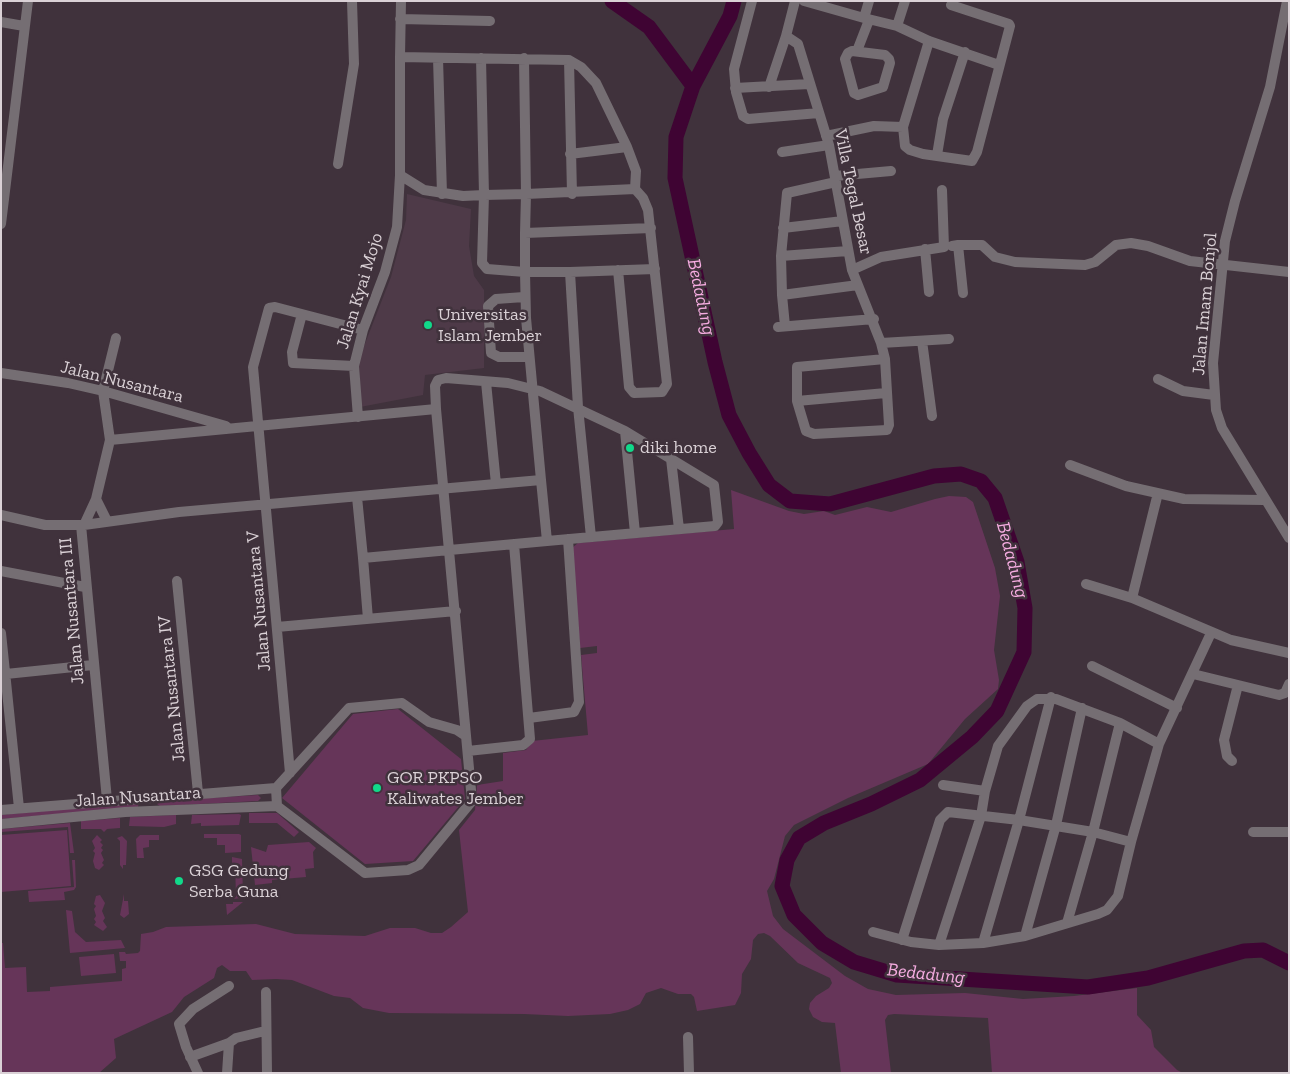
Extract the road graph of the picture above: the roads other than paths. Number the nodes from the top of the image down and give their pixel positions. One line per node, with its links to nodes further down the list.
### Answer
1 (28, 1): 15 (street)
2 (352, 1): 39 (street)
3 (401, 1): 11 (street, Jalan Kyai Mojo)
4 (752, 1): 29 (street)
5 (795, 1): 17 (street)
6 (804, 1): 12 (street)
7 (869, 1): 12 (street)
8 (904, 1): 16 (street)
9 (1287, 1): 60 (street, Jalan Imam Bonjol)
10 (951, 5): 26 (street)
11 (400, 18): 13 (street); 21 (street, Jalan Kyai Mojo)
12 (866, 19): 16 (street); 19 (street)
13 (490, 21)
14 (1, 22): 15 (street)
15 (24, 26): 32 (street)
16 (897, 26): 18 (street)
17 (786, 36): 27 (street, Villa Tegal Besar); 28 (street)
18 (929, 41): 20 (street); 33 (street)
19 (857, 51): 19 (street)
20 (966, 52): 26 (street); 38 (street)
21 (400, 57): 22 (street); 41 (street, Jalan Kyai Mojo)
22 (438, 58): 23 (street); 45 (street)
23 (482, 58): 24 (street); 48 (street)
24 (524, 58): 25 (street); 46 (street)
25 (569, 60): 35 (street); 37 (street)
26 (999, 65): 38 (street)
27 (809, 84): 28 (street); 30 (street, Villa Tegal Besar)
28 (769, 87): 29 (street)
29 (735, 88): 30 (street)
30 (819, 113): 34 (street, Villa Tegal Besar)
31 (1, 118): 32 (street)
32 (13, 119): 49 (street)
33 (903, 127): 34 (street); 38 (street)
34 (827, 140): 36 (street); 42 (street, Villa Tegal Besar)
35 (628, 147): 37 (street); 43 (street)
36 (782, 152)
37 (570, 154): 47 (street)
38 (937, 155)
39 (338, 164)
40 (891, 171): 42 (street)
41 (400, 175): 45 (street); 74 (street, Jalan Kyai Mojo)
42 (836, 179): 50 (street, Villa Tegal Besar); 53 (street)
43 (635, 189): 47 (street); 52 (street)
44 (942, 190): 56 (street)
45 (442, 194): 48 (street)
46 (526, 194): 47 (street); 48 (street); 54 (street)
47 (572, 194)
48 (484, 195): 64 (street)
49 (3, 196): 51 (street)
50 (843, 221): 53 (street); 58 (street, Villa Tegal Besar)
51 (1, 224)
52 (651, 228): 54 (street); 61 (street)
53 (783, 228): 59 (street)
54 (525, 233): 64 (street)
55 (958, 245): 56 (street); 60 (street); 69 (street)
56 (944, 247): 57 (street)
57 (925, 249): 63 (street); 68 (street)
58 (848, 251): 59 (street); 63 (street, Villa Tegal Besar)
59 (781, 256): 70 (street)
60 (1222, 265): 66 (street); 88 (street, Jalan Imam Bonjol)
61 (655, 269): 62 (street); 62 (street)
62 (618, 270): 65 (street)
63 (852, 270): 67 (street, Villa Tegal Besar)
64 (524, 272): 65 (street); 71 (street)
65 (570, 272): 90 (street)
66 (1289, 272)
67 (858, 285): 70 (street); 73 (street, Villa Tegal Besar)
68 (929, 292)
69 (963, 293)
70 (782, 295): 73 (street)
71 (524, 297): 79 (street); 79 (street)
72 (302, 314): 74 (street); 81 (street); 94 (street, Jalan Nusantara V)
73 (874, 319): 78 (street, Villa Tegal Besar)
74 (363, 330): 81 (street, Jalan Kyai Mojo)
75 (116, 338): 86 (street, Jalan Nusantara III)
76 (950, 338): 77 (street)
77 (922, 341): 78 (street); 92 (street)
78 (882, 343): 80 (street, Villa Tegal Besar)
79 (529, 357): 85 (street)
80 (885, 359): 87 (street, Villa Tegal Besar); 89 (street)
81 (354, 366): 93 (street, Jalan Kyai Mojo)
82 (2, 373): 86 (street, Jalan Nusantara)
83 (1158, 379): 88 (street)
84 (486, 382): 85 (street); 91 (street); 101 (street)
85 (534, 388): 90 (street); 100 (street)
86 (104, 391): 95 (street, Jalan Nusantara); 97 (street, Jalan Nusantara III)
87 (886, 393): 89 (street); 89 (street, Villa Tegal Besar)
88 (1214, 395): 106 (street, Jalan Imam Bonjol)
89 (798, 401)
90 (578, 407): 96 (street); 113 (street)
91 (436, 409): 93 (street); 102 (street)
92 (932, 416)
93 (358, 417): 94 (street)
94 (259, 427): 95 (street); 107 (street, Jalan Nusantara V)
95 (232, 428): 97 (street)
96 (625, 431): 98 (street); 112 (street)
97 (110, 440): 105 (street, Jalan Nusantara III)
98 (671, 458): 111 (street); 111 (street)
99 (1070, 465): 103 (street)
100 (541, 480): 101 (street); 116 (street)
101 (496, 484): 102 (street)
102 (445, 489): 104 (street); 118 (street)
103 (1158, 493): 106 (street); 124 (street)
104 (357, 497): 107 (street); 119 (street)
105 (96, 499): 109 (street); 110 (street, Jalan Nusantara III)
106 (1264, 500): 114 (street, Jalan Imam Bonjol)
107 (267, 506): 109 (street); 127 (street, Jalan Nusantara V)
108 (1, 515): 110 (street)
109 (107, 521): 110 (street)
110 (82, 525): 123 (street, Jalan Nusantara III)
111 (679, 529): 112 (street)
112 (636, 533): 113 (street)
113 (591, 537): 115 (street)
114 (1289, 538)
115 (568, 539): 116 (street); 140 (street)
116 (547, 541): 117 (street)
117 (514, 544): 118 (street); 140 (street)
118 (450, 551): 119 (street); 125 (street)
119 (363, 558): 126 (street)
120 (1, 571): 123 (street)
121 (178, 581): 150 (street, Jalan Nusantara IV)
122 (1086, 584): 124 (street)
123 (85, 587): 131 (street, Jalan Nusantara III)
124 (1132, 598): 129 (street)
125 (456, 611): 126 (street); 142 (street)
126 (368, 619): 127 (street)
127 (277, 627): 146 (street, Jalan Nusantara V)
128 (1, 633): 133 (street)
129 (1211, 633): 130 (street); 134 (street)
130 (1289, 653)
131 (93, 665): 133 (street); 152 (street, Jalan Nusantara III)
132 (1092, 666): 139 (street)
133 (6, 674): 154 (street)
134 (1193, 674): 136 (street); 139 (street)
135 (1289, 684): 136 (street)
136 (1238, 685): 145 (street)
137 (1051, 697): 138 (street); 149 (street); 158 (street)
138 (1082, 708): 141 (street); 160 (street)
139 (1177, 708): 143 (street)
140 (529, 718): 144 (street)
141 (1120, 723): 143 (street); 161 (street)
142 (466, 736): 144 (street); 146 (street)
143 (1159, 744): 164 (street)
144 (468, 751): 153 (street)
145 (1232, 761)
146 (290, 773): 148 (street)
147 (943, 785): 149 (street)
148 (276, 788): 150 (street, Jalan Nusantara); 153 (street)
149 (985, 791): 157 (street)
150 (198, 793): 151 (street, Jalan Nusantara)
151 (146, 797): 152 (street, Jalan Nusantara); 156 (street)
152 (107, 800): 154 (street, Jalan Nusantara)
153 (277, 806): 156 (street, Jalan Nusantara)
154 (19, 808): 155 (street, Jalan Nusantara)
155 (1, 810)
156 (148, 811): 159 (street, Jalan Nusantara)
157 (981, 816): 158 (street); 168 (street); 170 (street)
158 (1019, 820): 160 (street); 169 (street)
159 (1, 824)
160 (1056, 825): 161 (street); 167 (street)
161 (1093, 832): 164 (street); 165 (street)
162 (1253, 832): 163 (street)
163 (1289, 832)
164 (1131, 842): 165 (street)
165 (1067, 923): 167 (street)
166 (873, 932): 168 (street)
167 (1025, 936): 169 (street)
168 (902, 940): 170 (street)
169 (982, 943): 170 (street)
170 (939, 945)
171 (230, 986): 176 (street)
172 (266, 992): 173 (street)
173 (265, 1031): 175 (street); 179 (street)
174 (688, 1037): 180 (street)
175 (229, 1044): 176 (street); 178 (street)
176 (190, 1057): 177 (street)
177 (198, 1073)
178 (227, 1073)
179 (267, 1073)
180 (689, 1073)

